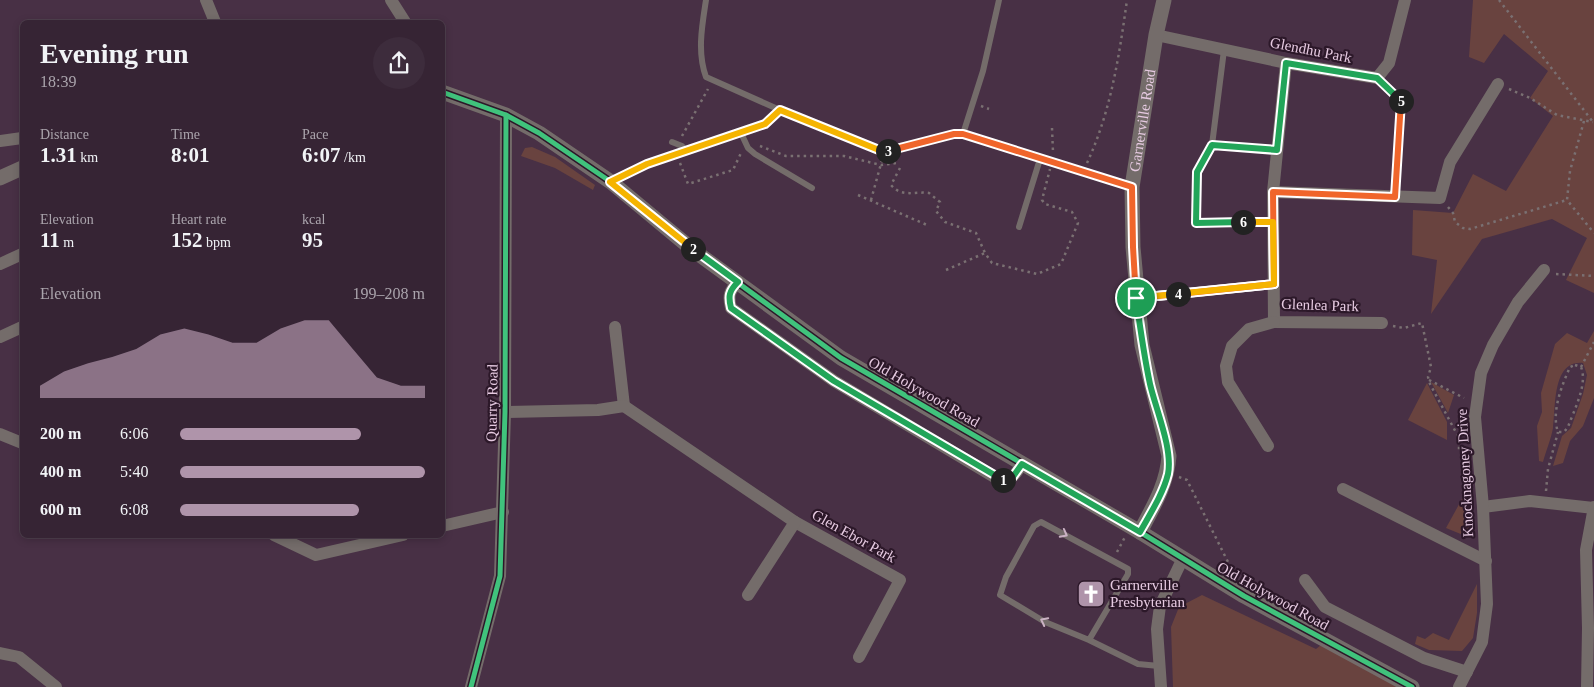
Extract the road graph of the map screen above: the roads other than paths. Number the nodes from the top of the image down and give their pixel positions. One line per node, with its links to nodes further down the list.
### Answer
1 (206, 0): 7 (street)
2 (391, 0): 8 (street)
3 (706, 0): 14 (lane)
4 (999, 0): 17 (lane)
5 (1164, 0): 9 (street, Garnerville Road)
6 (1404, 0): 11 (street, Glendhu Park)
7 (214, 20)
8 (404, 20)
9 (1156, 35): 10 (street, Glendhu Park); 27 (street, Garnerville Road)
10 (1224, 50): 11 (street, Glendhu Park); 23 (lane)
11 (1286, 63): 29 (street, Glenlea Park)
12 (1498, 84): 29 (street)
13 (445, 93): 15 (street, Old Holywood Road)
14 (780, 110): 16 (lane); 17 (lane)
15 (506, 115): 26 (street, Old Holywood Road); 41 (street, Quarry Road)
16 (740, 133): 21 (lane); 28 (lane)
17 (963, 134): 22 (lane)
18 (20, 138): 19 (street)
19 (0, 141)
20 (675, 143): 21 (lane)
21 (686, 152): 26 (lane)
22 (1040, 159): 27 (lane); 30 (lane)
23 (1203, 159)
24 (20, 169): 25 (street)
25 (0, 178)
26 (610, 182): 34 (street, Old Holywood Road)
27 (1132, 187): 52 (street, Garnerville Road)
28 (812, 188)
29 (1273, 192): 35 (street, Glenlea Park)
30 (1020, 227)
31 (20, 255): 32 (street)
32 (0, 264)
33 (1544, 270): 47 (street, Knocknagoney Drive)
34 (738, 282): 45 (street, Old Holywood Road); 45 (street)
35 (1274, 322): 36 (street, Glenlea Park); 44 (street)
36 (1382, 324)
37 (615, 327): 40 (street)
38 (20, 328): 39 (street)
39 (0, 337)
40 (624, 406): 41 (street); 50 (street, Glen Ebor Park)
41 (505, 412): 49 (street, Quarry Road)
42 (0, 434): 43 (street)
43 (20, 442)
44 (1268, 446)
45 (1022, 464): 52 (street, Old Holywood Road)
46 (1343, 489): 57 (street)
47 (1483, 507): 48 (street); 57 (street, Knocknagoney Drive)
48 (1594, 508): 60 (street)
49 (503, 512): 51 (street); 67 (street, Quarry Road)
50 (795, 522): 59 (street, Glen Ebor Park); 63 (street, Glen Ebor Park)
51 (445, 525)
52 (1135, 529): 56 (street, Old Holywood Road)
53 (280, 538): 55 (street)
54 (376, 538): 55 (street)
55 (350, 541)
56 (1183, 558): 64 (street); 69 (street, Old Holywood Road)
57 (1486, 561): 65 (street, Knocknagoney Drive)
58 (1304, 580): 65 (street)
59 (748, 595)
60 (1591, 628): 71 (street)
61 (1089, 640): 61 (lane, one-way to 61); 64 (lane)
62 (0, 653): 66 (street)
63 (859, 657)
64 (1158, 666): 68 (street)
65 (1467, 672): 70 (street, Knocknagoney Drive)
66 (56, 687)
67 (471, 687)
68 (1161, 687)
69 (1412, 687)
70 (1459, 687)
71 (1587, 687)

